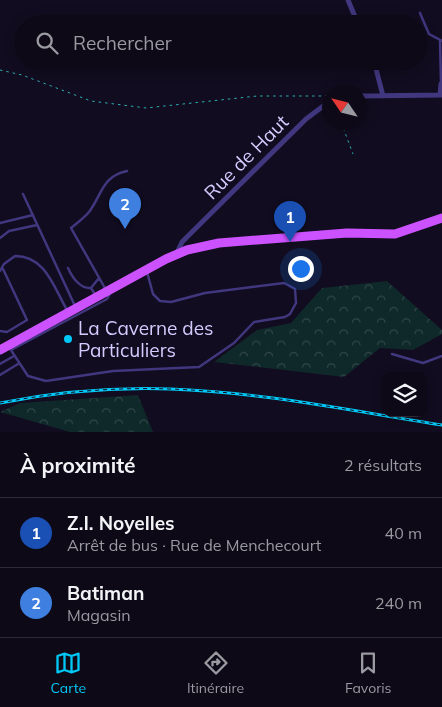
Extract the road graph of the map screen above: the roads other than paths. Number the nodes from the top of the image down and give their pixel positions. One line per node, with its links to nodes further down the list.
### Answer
1 (348, 0): 2 (street)
2 (354, 15)
3 (427, 29): 4 (lane)
4 (441, 41): 6 (lane)
5 (376, 70): 8 (street)
6 (441, 84): 9 (street)
7 (367, 96): 8 (street)
8 (383, 96): 9 (street)
9 (441, 96)
10 (322, 107): 18 (street, Rue de Haut)
11 (127, 171): 24 (lane)
12 (23, 194): 13 (lane)
13 (33, 215): 15 (lane); 16 (lane)
14 (442, 218): 19 (main road)
15 (0, 223)
16 (37, 225): 17 (lane); 28 (lane)
17 (0, 238)
18 (186, 238): 19 (street); 19 (street, Rue de Haut)
19 (181, 252): 22 (main road)
20 (3, 268): 23 (lane); 28 (lane); 29 (lane)
21 (68, 268): 25 (lane)
22 (146, 270): 26 (main road); 35 (lane)
23 (0, 271)
24 (99, 278): 25 (lane); 26 (lane)
25 (91, 288): 27 (lane)
26 (109, 290): 27 (main road); 28 (lane)
27 (96, 297): 28 (main road)
28 (74, 312): 30 (main road)
29 (0, 331)
30 (6, 349): 32 (lane)
31 (392, 354): 33 (lane)
32 (14, 356): 34 (lane); 35 (lane)
33 (442, 356)
34 (0, 364)
35 (18, 364): 36 (lane)
36 (0, 374)

